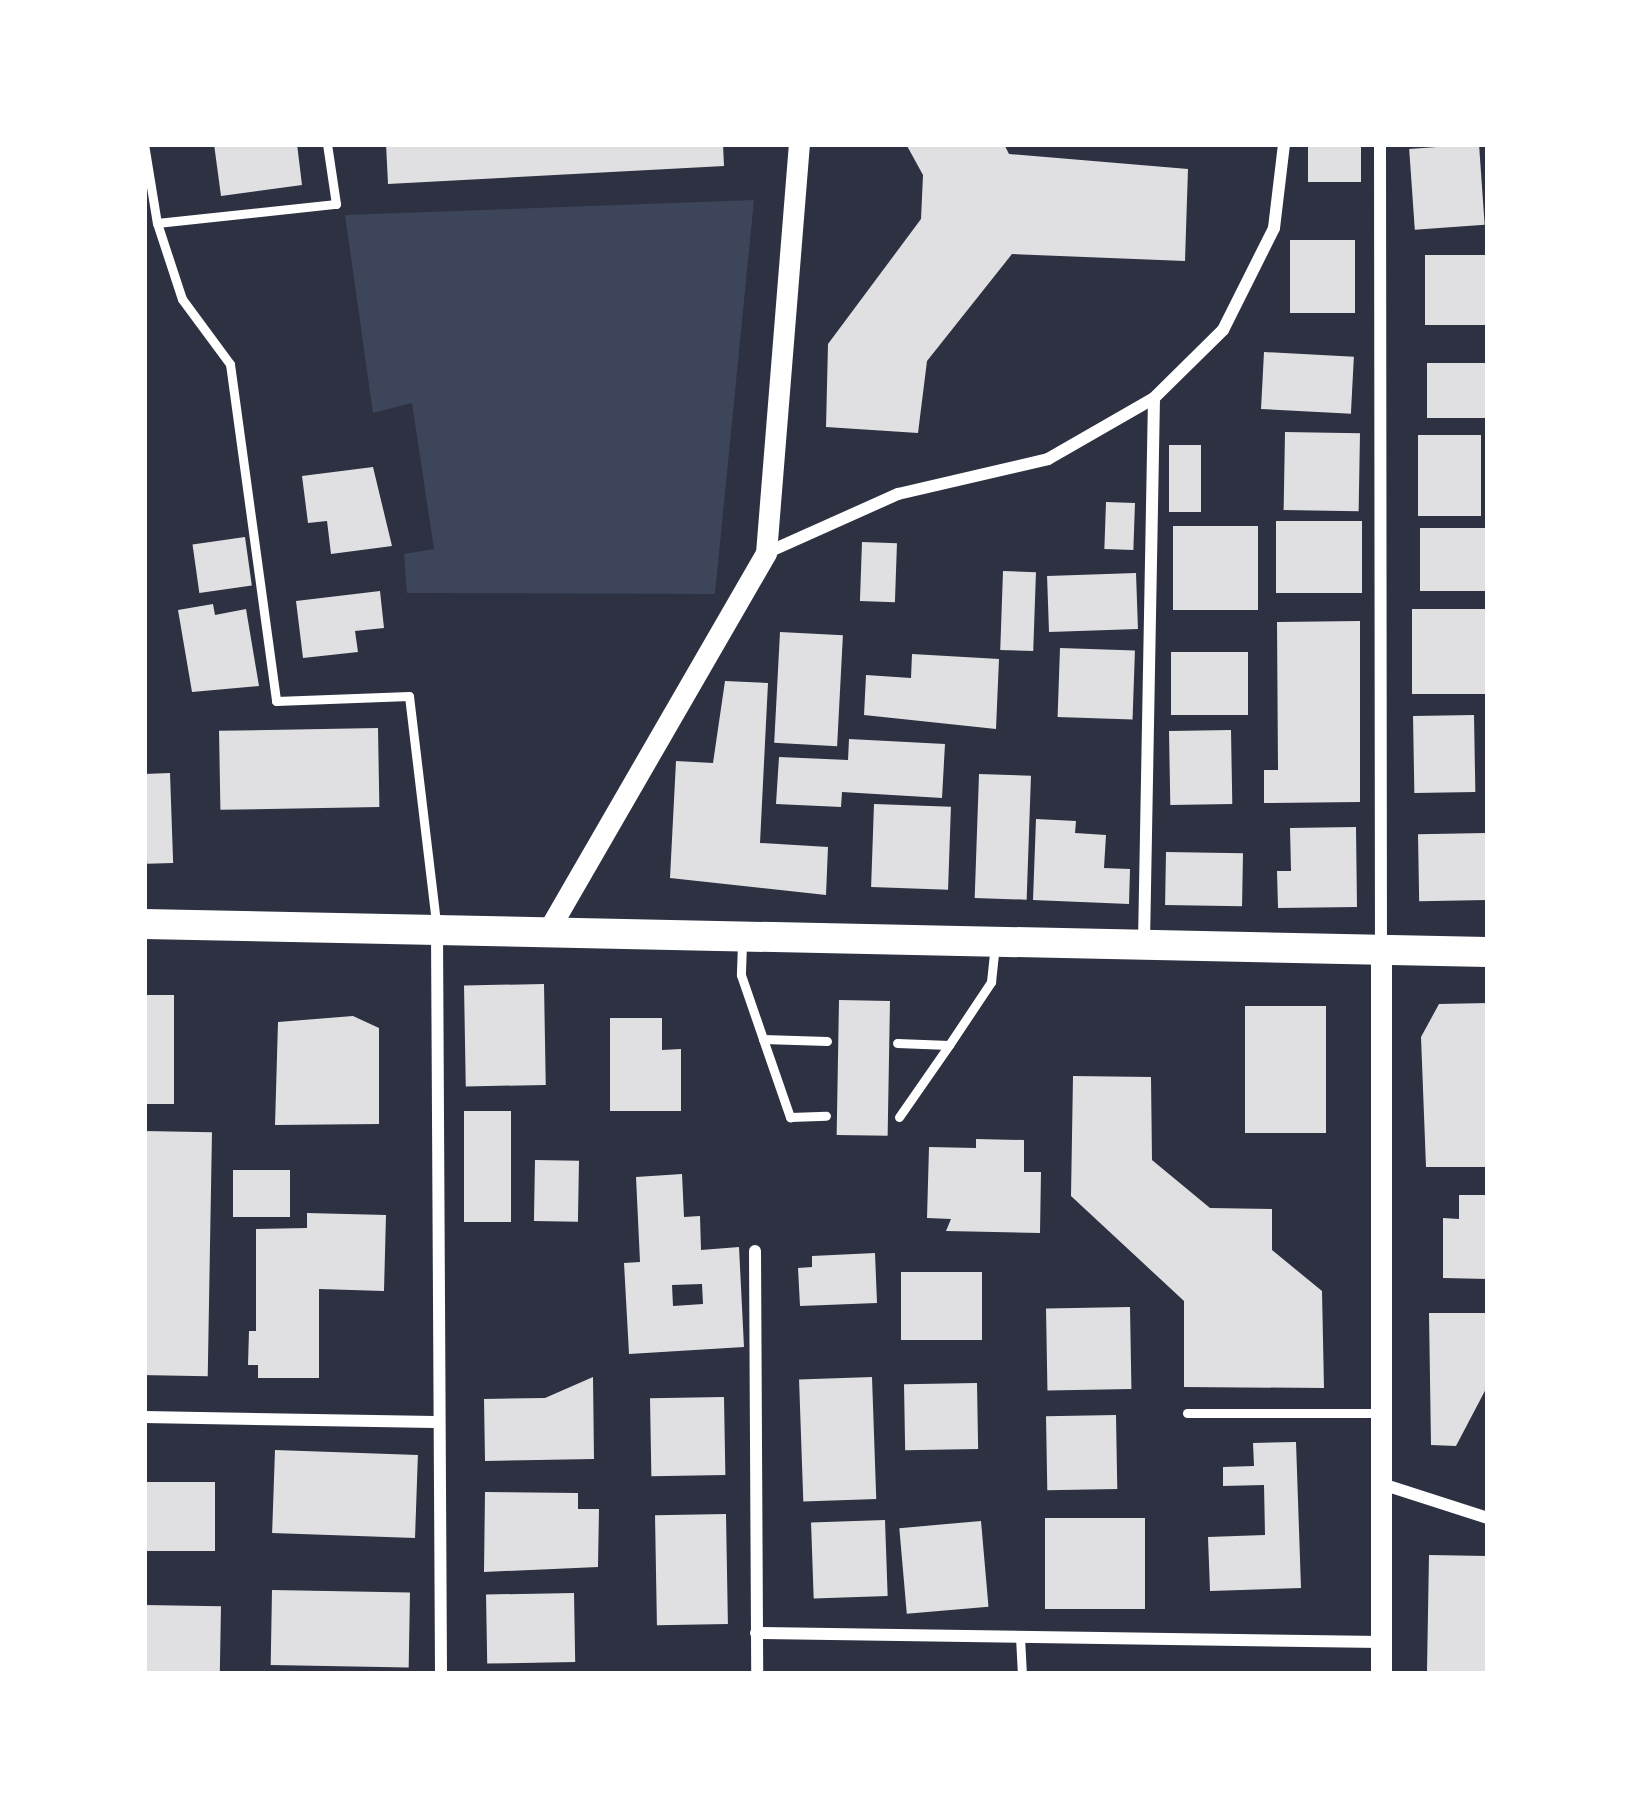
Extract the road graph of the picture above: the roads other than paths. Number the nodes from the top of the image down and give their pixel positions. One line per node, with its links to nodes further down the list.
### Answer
1 (144, 144): 6 (lane)
2 (327, 144): 6 (lane)
3 (799, 144): 8 (street)
4 (1284, 144): 7 (street)
5 (1380, 144): 15 (street)
6 (157, 224): 10 (lane)
7 (1154, 398): 8 (street); 14 (street)
8 (766, 553): 11 (street)
9 (144, 924): 10 (main road)
10 (437, 932): 11 (main road); 27 (street)
11 (546, 934): 12 (main road)
12 (742, 943): 13 (main road); 17 (lane)
13 (995, 946): 14 (main road); 20 (lane)
14 (1144, 946): 15 (main road)
15 (1381, 951): 16 (main road); 25 (street)
16 (1488, 952)
17 (763, 1040): 18 (lane); 21 (lane)
18 (827, 1041)
19 (897, 1043): 20 (lane)
20 (949, 1045): 22 (lane)
21 (826, 1116)
22 (899, 1117)
23 (755, 1251): 30 (street)
24 (1187, 1413): 25 (lane)
25 (1383, 1413): 28 (street)
26 (144, 1417): 27 (street)
27 (435, 1422): 33 (street)
28 (1382, 1484): 29 (street); 32 (street)
29 (1488, 1518)
30 (756, 1633): 31 (street); 34 (street)
31 (1021, 1636): 32 (street); 35 (lane)
32 (1381, 1642): 36 (street)
33 (441, 1674)
34 (757, 1674)
35 (1022, 1674)
36 (1381, 1674)

